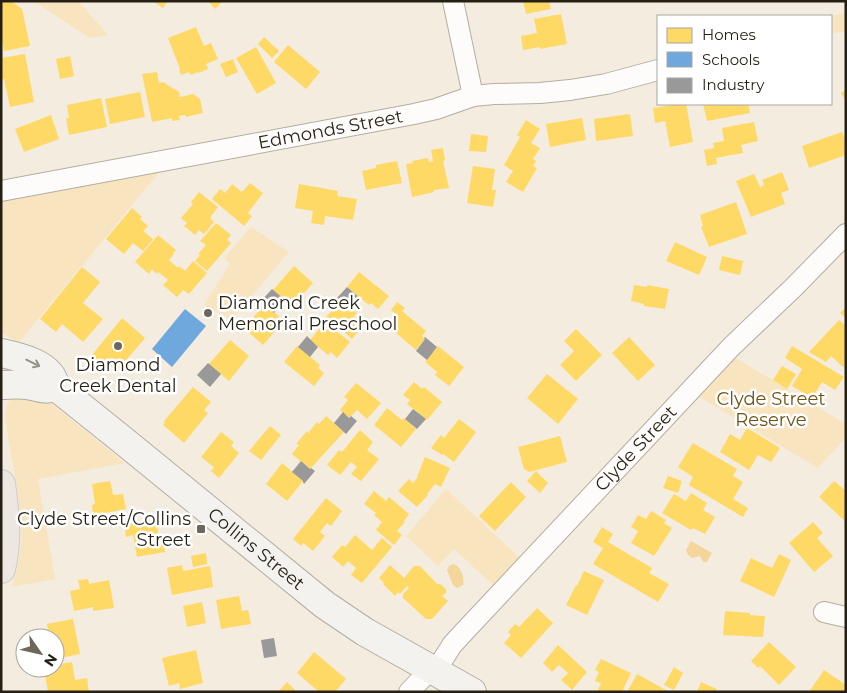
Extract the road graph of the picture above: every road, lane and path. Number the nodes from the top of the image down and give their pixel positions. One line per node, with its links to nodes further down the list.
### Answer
1 (453, 1): 3 (street)
2 (657, 70): 3 (street, Edmonds Street)
3 (473, 96): 4 (street, Edmonds Street)
4 (1, 191)
5 (846, 234): 13 (street, Clyde Street)
6 (1, 353): 8 (street, Collins Street, one-way to 8)
7 (1, 385): 8 (street)
8 (55, 386): 13 (street, Collins Street)
9 (1, 484): 10 (main road)
10 (1, 569)
11 (824, 612): 12 (street)
12 (846, 617)
13 (433, 671): 14 (street, Clyde Street); 15 (street, Collins Street)
14 (410, 692)
15 (472, 692)

